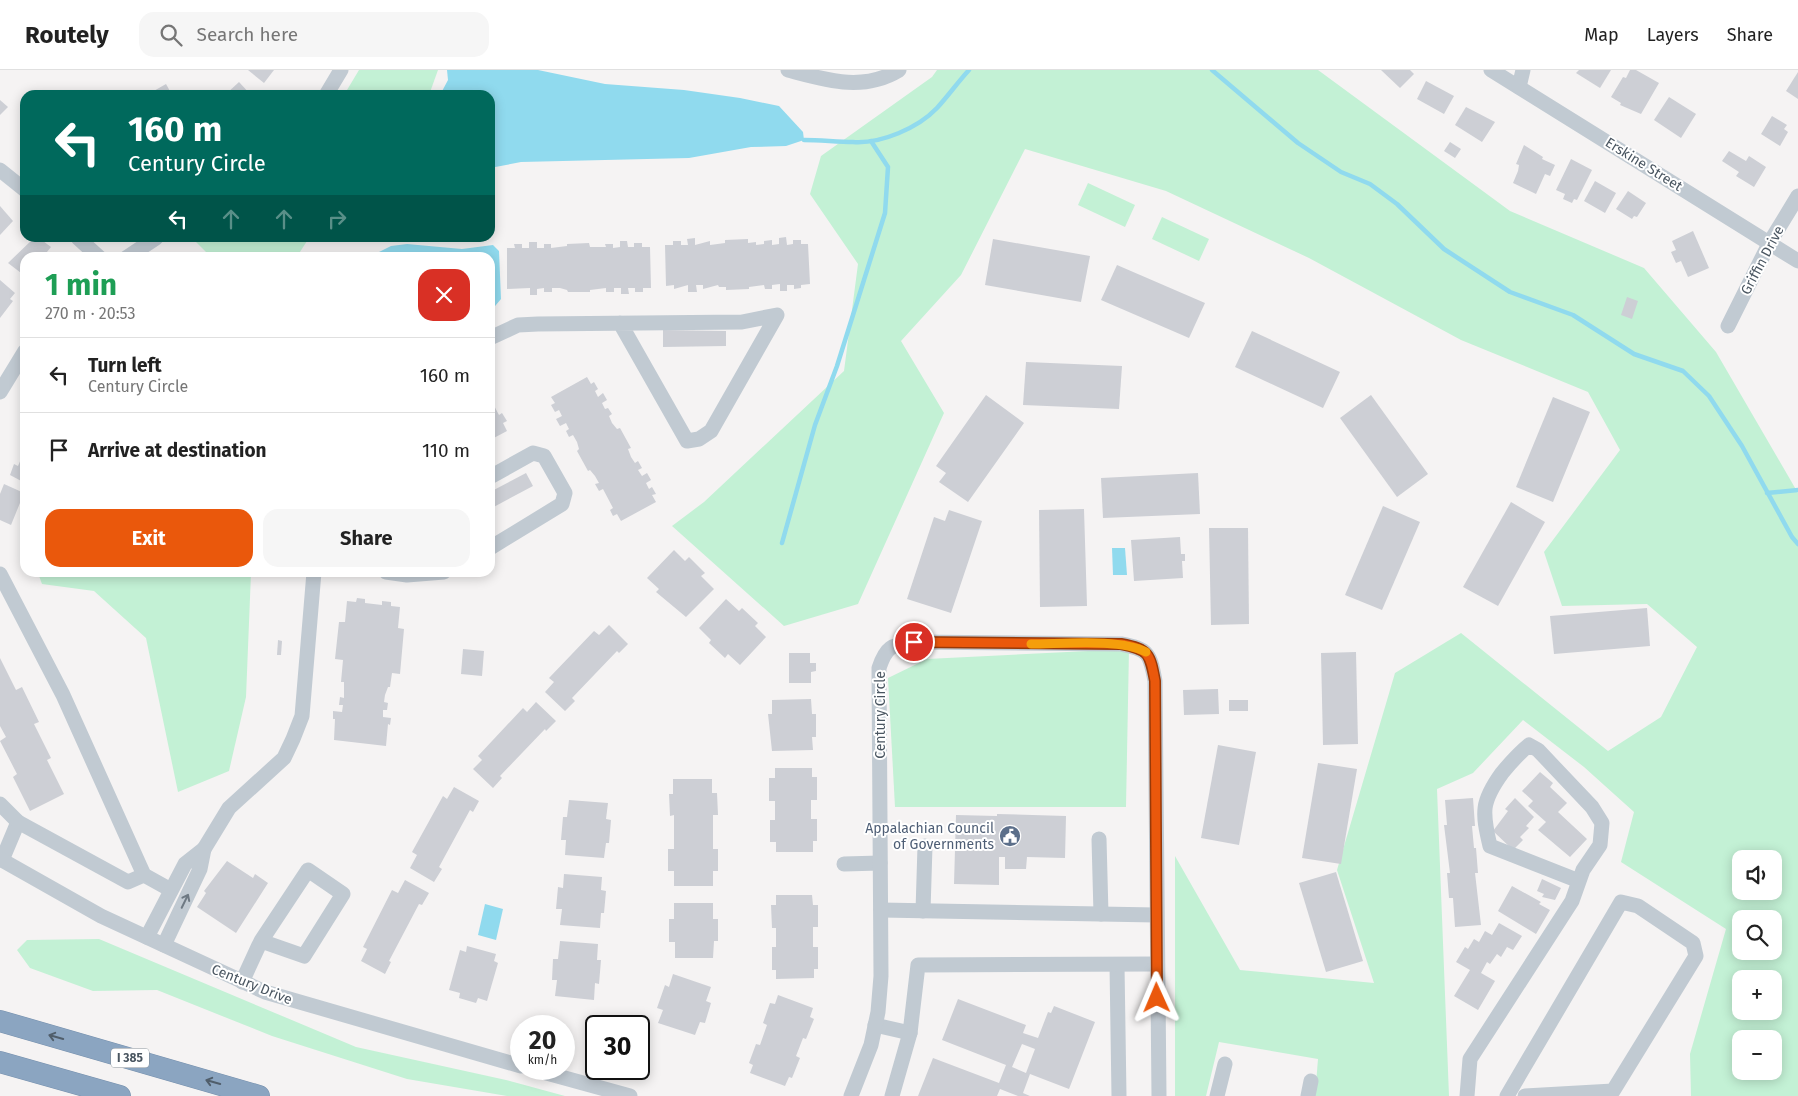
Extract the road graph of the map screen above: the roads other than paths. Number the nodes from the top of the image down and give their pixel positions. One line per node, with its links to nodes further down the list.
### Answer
1 (341, 70): 7 (street)
2 (788, 70): 3 (street)
3 (899, 70)
4 (1491, 70): 6 (street, Erskine Street)
5 (1523, 70): 6 (street)
6 (1519, 87): 13 (street, Erskine Street)
7 (329, 90)
8 (0, 170): 9 (street)
9 (20, 186)
10 (1798, 196): 13 (street, Griffin Drive)
11 (82, 242): 14 (street)
12 (150, 242): 15 (street)
13 (1770, 242): 16 (street, Erskine Street); 18 (street, Griffin Drive)
14 (93, 252)
15 (135, 252)
16 (1798, 261)
17 (620, 323): 17 (street); 19 (street)
18 (1728, 326)
19 (495, 336)
20 (20, 358): 21 (street)
21 (0, 392)
22 (495, 474): 23 (street)
23 (495, 545)
24 (0, 574): 34 (street)
25 (314, 577): 30 (street)
26 (0, 804): 27 (street)
27 (18, 822): 31 (street); 34 (street)
28 (1099, 839): 39 (street)
29 (925, 846): 38 (street)
30 (204, 849): 36 (street); 43 (street, one-way to 30)
31 (2, 863): 41 (street, Century Drive)
32 (880, 863): 33 (street); 37 (street, Century Circle); 40 (street, Century Circle)
33 (844, 864)
34 (144, 875): 36 (street)
35 (1579, 881): 35 (street); 54 (street)
36 (171, 890): 41 (street)
37 (881, 910): 38 (street); 48 (street, Century Circle)
38 (923, 912): 39 (street)
39 (1101, 914): 40 (street)
40 (1156, 915): 45 (street, Century Circle)
41 (147, 937): 43 (street, Century Drive)
42 (262, 941): 42 (street); 46 (street)
43 (164, 945): 46 (street, Century Drive)
44 (1117, 964): 45 (street); 49 (street); 60 (street)
45 (1157, 964): 61 (street, Century Circle)
46 (242, 982): 51 (street, Century Drive)
47 (0, 1020): 56 (highway, I 385, one-way to 47)
48 (875, 1026): 49 (street); 58 (street, Century Circle)
49 (910, 1033): 59 (street)
50 (0, 1062): 55 (highway)
51 (510, 1063)
52 (1225, 1064): 62 (street)
53 (572, 1080): 57 (street)
54 (1466, 1091)
55 (120, 1096)
56 (259, 1096)
57 (630, 1096)
58 (851, 1096)
59 (892, 1096)
60 (1119, 1096)
61 (1159, 1096)
62 (1217, 1096)
63 (1507, 1096): 64 (street)
64 (1525, 1096)

